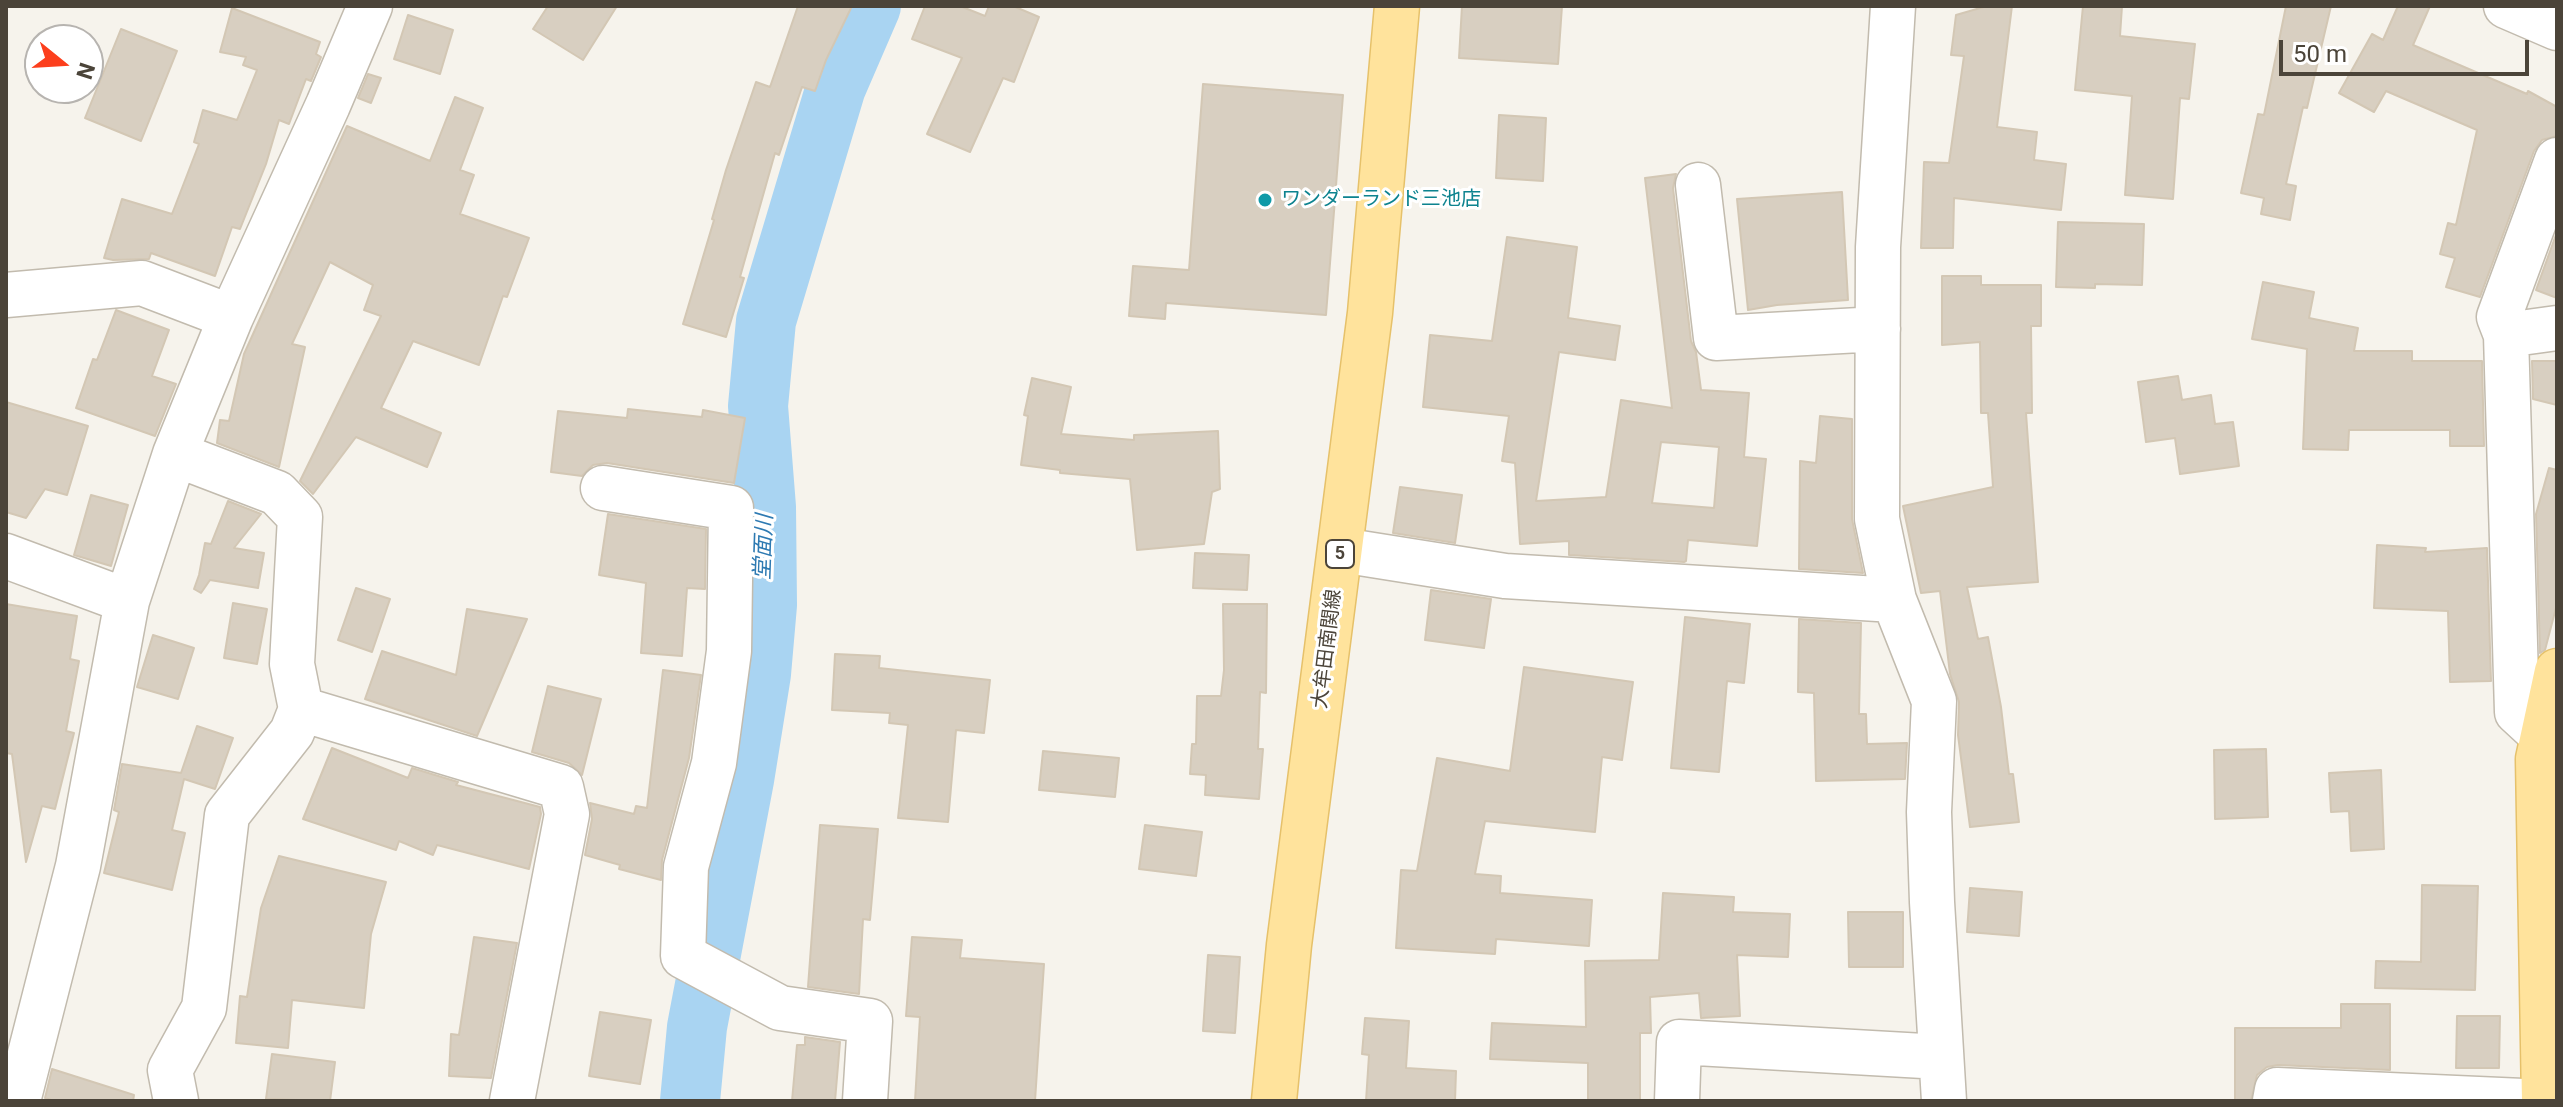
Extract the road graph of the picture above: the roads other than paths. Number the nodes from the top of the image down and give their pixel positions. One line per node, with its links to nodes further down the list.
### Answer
1 (370, 6): 7 (street)
2 (1397, 6): 13 (main road, 大牟田南関線 / 5)
3 (1893, 6): 9 (street)
4 (2557, 160): 10 (street)
5 (1698, 185): 9 (street)
6 (6, 295): 7 (street)
7 (231, 317): 11 (street)
8 (2557, 328): 10 (street)
9 (1878, 329): 15 (street)
10 (2506, 335): 19 (street)
11 (175, 454): 16 (street); 22 (street)
12 (603, 488): 24 (street)
13 (1341, 550): 15 (street); 25 (main road, 大牟田南関線 / 5)
14 (6, 556): 16 (street)
15 (1894, 600): 20 (street)
16 (127, 601): 21 (street)
17 (2557, 671): 19 (main road)
18 (311, 712): 23 (street)
19 (2550, 738): 30 (main road)
20 (1941, 1057): 26 (street); 27 (street)
21 (18, 1101)
22 (176, 1101)
23 (512, 1101)
24 (865, 1101)
25 (1274, 1101)
26 (1677, 1101)
27 (1944, 1101)
28 (2275, 1101): 29 (street)
29 (2523, 1101)
30 (2544, 1101)

